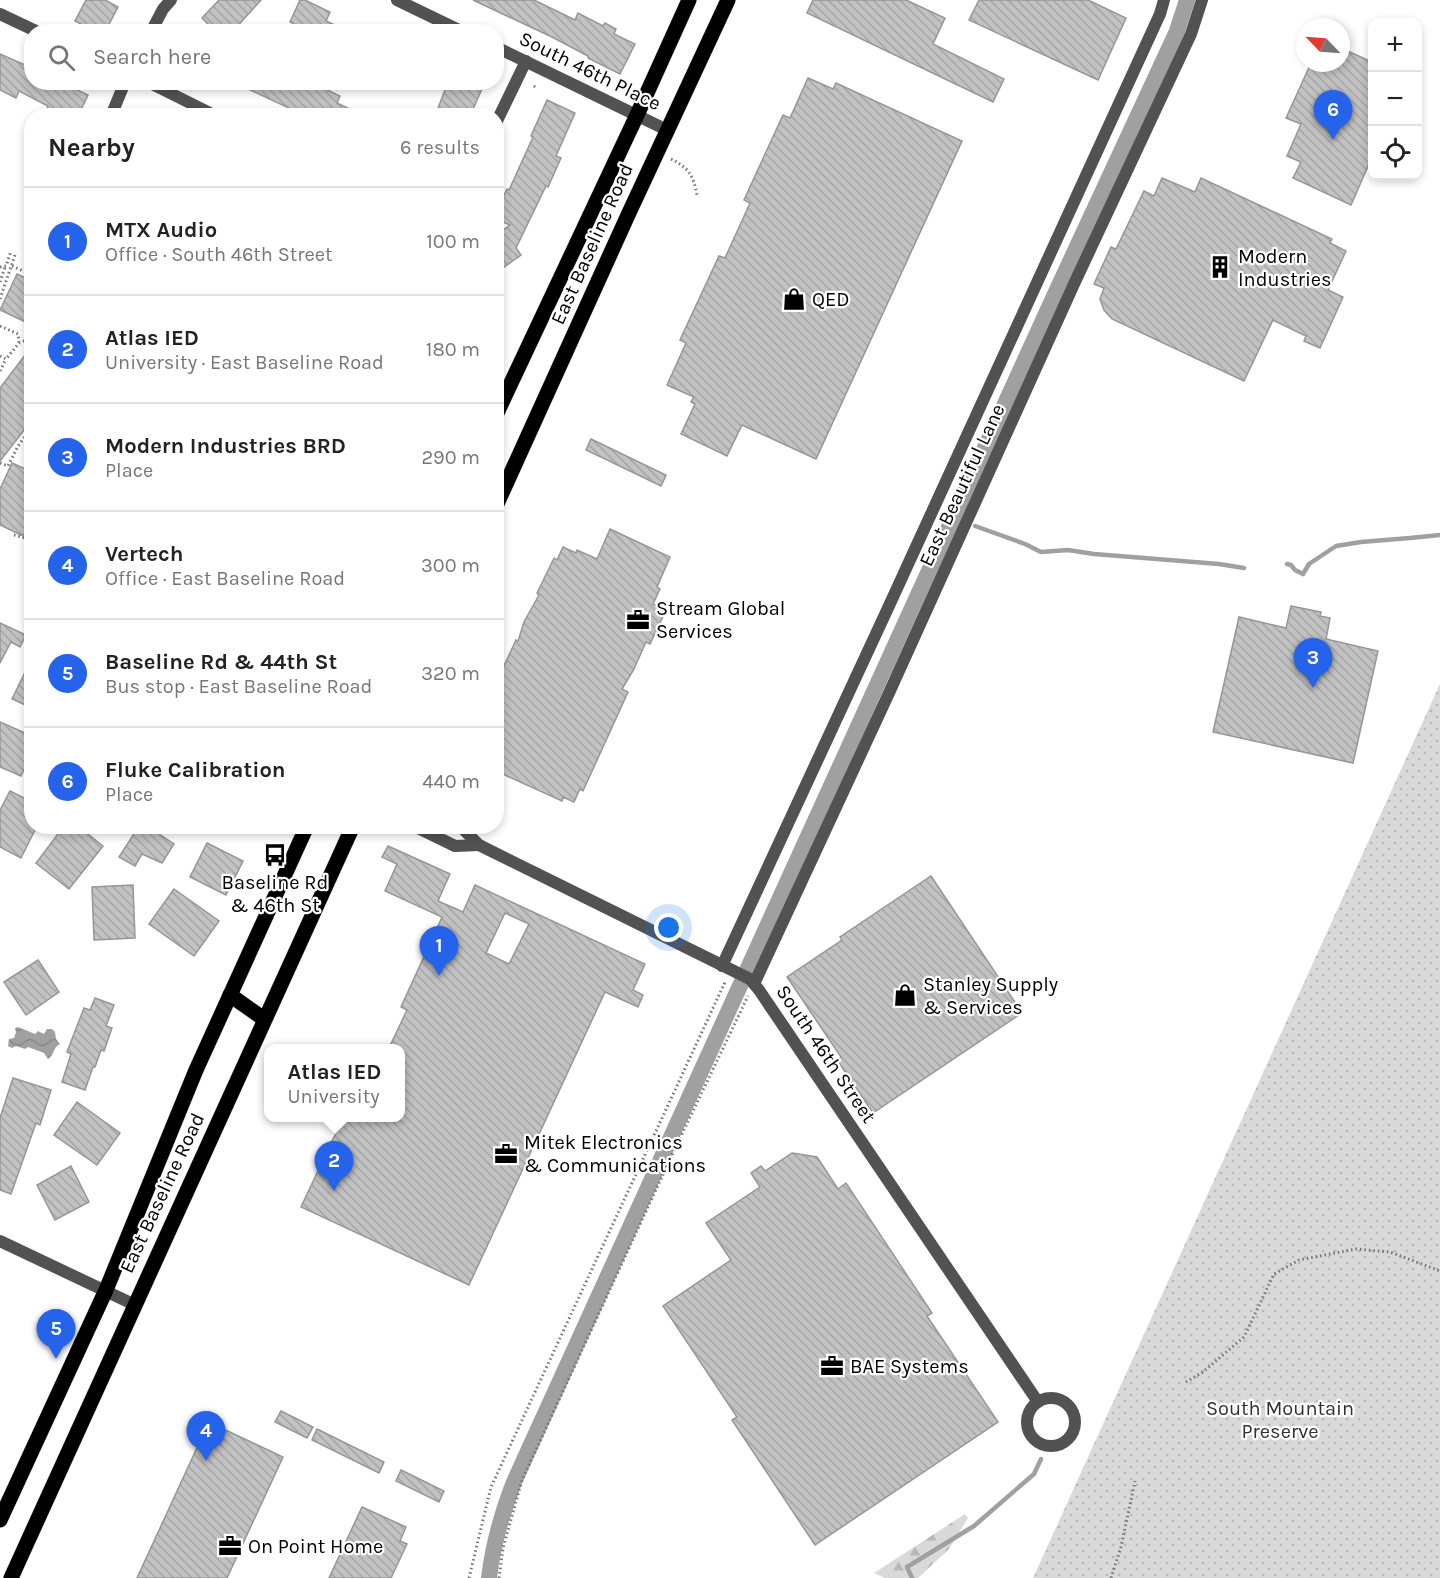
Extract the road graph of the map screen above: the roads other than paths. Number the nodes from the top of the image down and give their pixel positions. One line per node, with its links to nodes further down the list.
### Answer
1 (171, 0): 8 (street)
2 (397, 0): 9 (street)
3 (689, 0): 18 (main road, East Baseline Road)
4 (728, 0): 19 (main road, East Baseline Road)
5 (1164, 0): 27 (street, East Beautiful Lane)
6 (1202, 0): 28 (street, East Beautiful Lane)
7 (0, 14): 10 (street)
8 (156, 24)
9 (446, 24)
10 (24, 25)
11 (504, 51): 12 (street, South 46th Place)
12 (526, 61): 17 (street); 18 (street, South 46th Place)
13 (122, 90): 15 (street)
14 (164, 90): 16 (street)
15 (114, 108)
16 (200, 108)
17 (503, 108)
18 (637, 115): 19 (street, South 46th Place); 20 (main road, East Baseline Road)
19 (667, 130): 21 (main road, East Baseline Road)
20 (504, 398)
21 (504, 474)
22 (303, 834): 29 (main road, East Baseline Road)
23 (349, 834): 30 (main road, East Baseline Road)
24 (430, 834): 26 (street, South 46th Street)
25 (468, 834): 26 (street, South 46th Street)
26 (479, 845): 27 (street, South 46th Street)
27 (729, 969): 28 (street, South 46th Street)
28 (752, 982): 34 (street, South 46th Street)
29 (230, 995): 30 (main road); 32 (main road, East Baseline Road)
30 (264, 1020): 33 (main road, East Baseline Road)
31 (0, 1241): 32 (street)
32 (105, 1290): 33 (street); 35 (main road, East Baseline Road)
33 (135, 1305): 36 (main road, East Baseline Road)
34 (1038, 1402): 34 (street)
35 (0, 1520)
36 (11, 1578)

